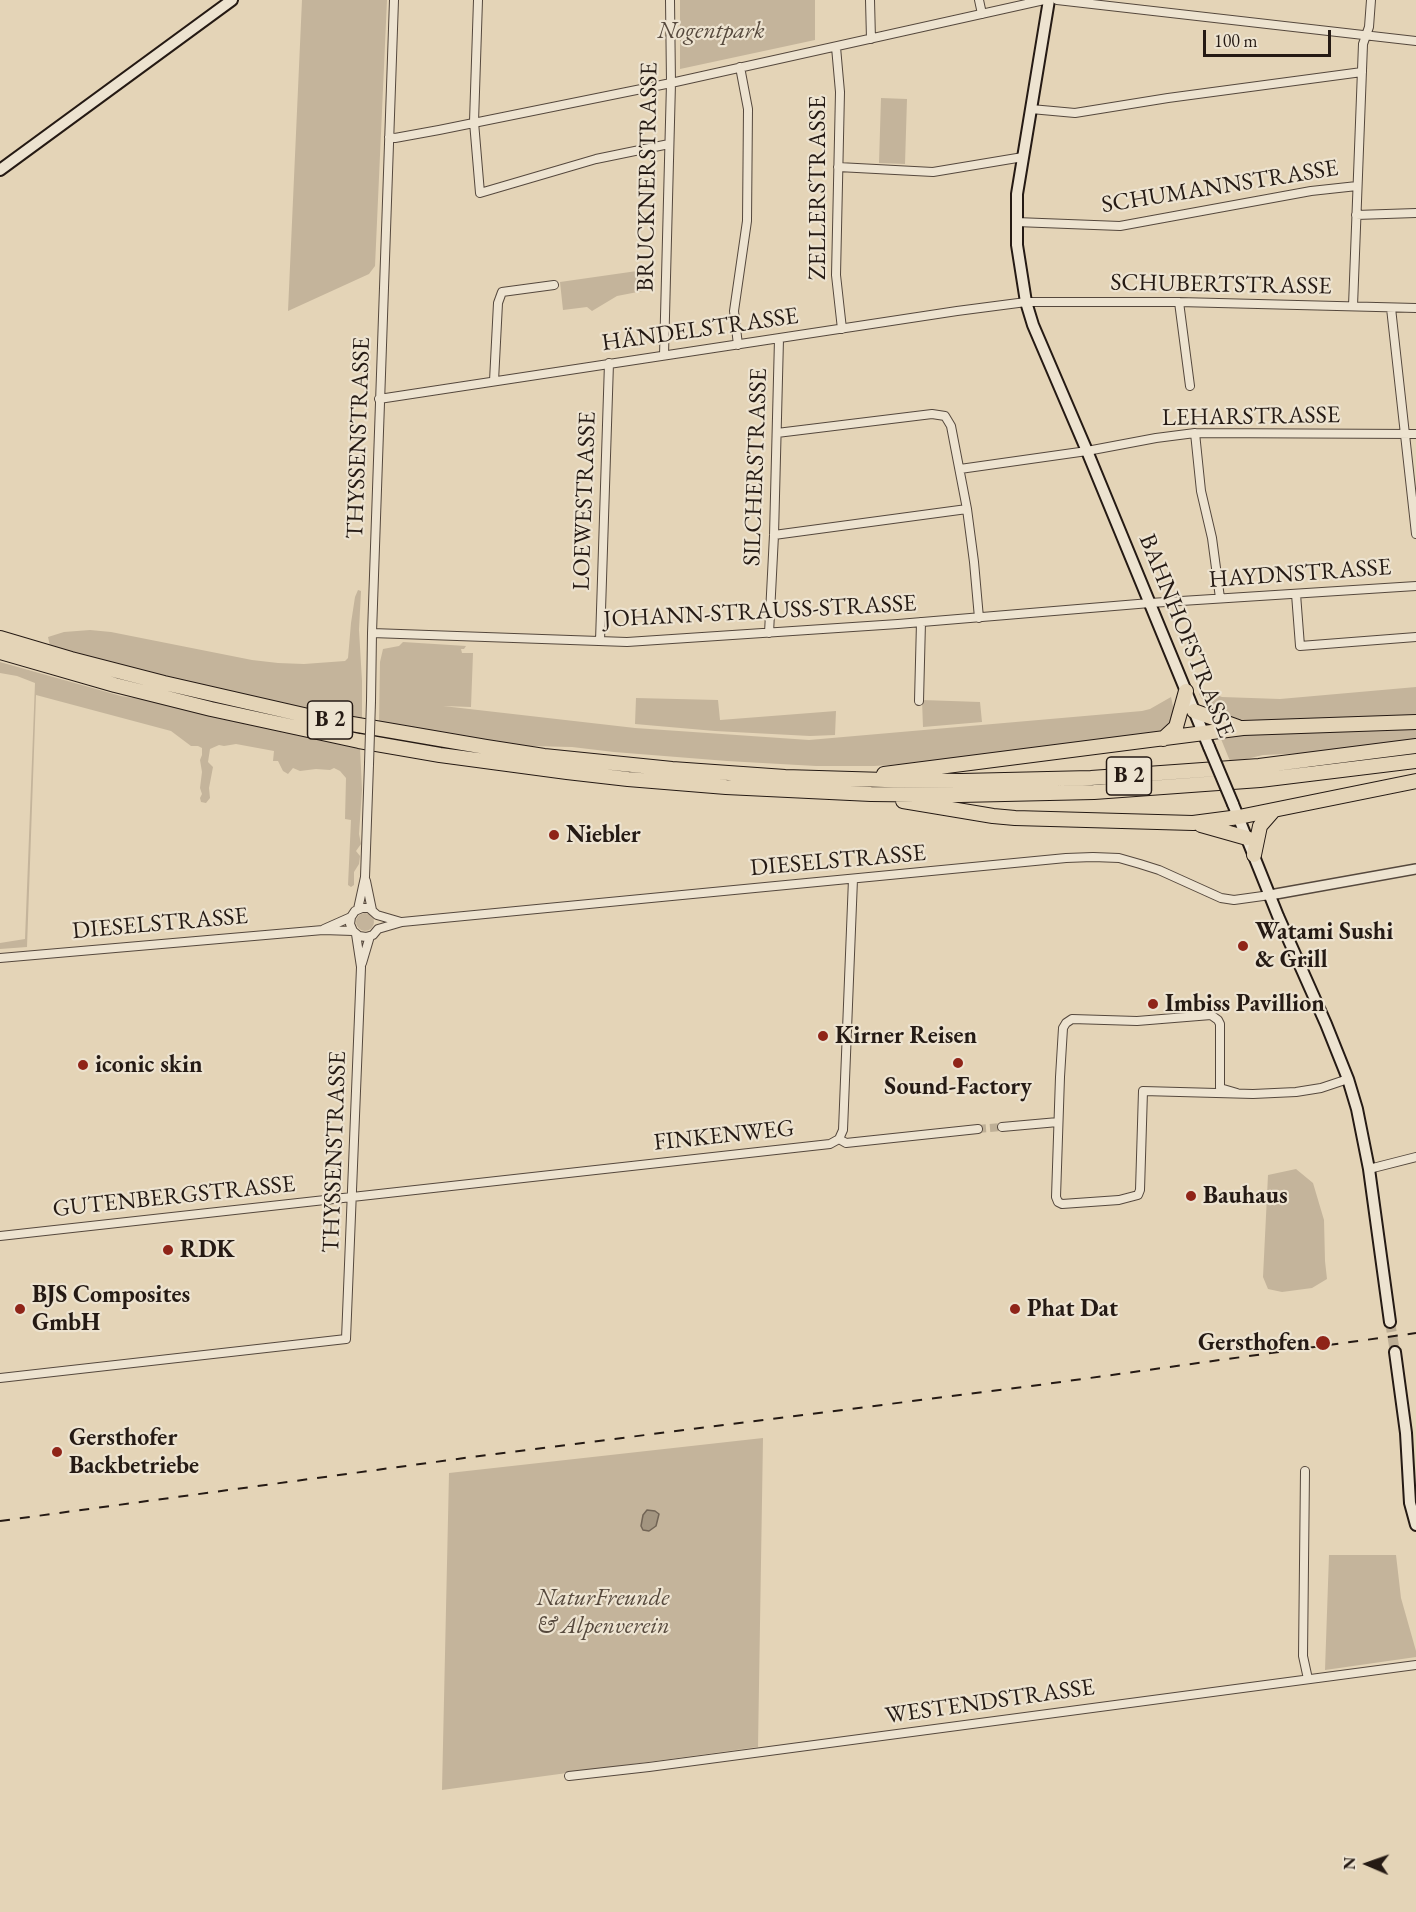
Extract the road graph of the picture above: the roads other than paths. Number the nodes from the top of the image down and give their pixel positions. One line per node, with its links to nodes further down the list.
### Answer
1 (232, 0): 25 (main road)
2 (394, 0): 21 (street, THYSSENSTRASSE)
3 (478, 0): 20 (street)
4 (670, 0): 18 (street, BRUCKNERSTRASSE)
5 (870, 0): 13 (street)
6 (979, 0): 11 (street)
7 (1044, 0): 11 (street)
8 (1049, 0): 19 (main road, BAHNHOFSTRASSE)
9 (1057, 0): 12 (street)
10 (1371, 0): 12 (street)
11 (982, 14): 13 (street)
12 (1366, 36): 14 (street); 17 (street)
13 (871, 39): 15 (street)
14 (1416, 42)
15 (836, 47): 16 (street); 24 (street, ZELLERSTRASSE)
16 (740, 67): 18 (street); 38 (street)
17 (1362, 72): 19 (street); 26 (street)
18 (671, 83): 20 (street); 22 (street, BRUCKNERSTRASSE)
19 (1031, 109): 23 (main road, BAHNHOFSTRASSE)
20 (474, 122): 21 (street); 22 (street)
21 (389, 137): 43 (street, THYSSENSTRASSE)
22 (669, 144): 39 (street, BRUCKNERSTRASSE)
23 (1023, 157): 24 (street); 29 (main road, BAHNHOFSTRASSE)
24 (838, 167): 36 (street, ZELLERSTRASSE)
25 (0, 170)
26 (1357, 186): 28 (street); 29 (street, SCHUMANNSTRASSE)
27 (1416, 213): 28 (street)
28 (1356, 215): 33 (street)
29 (1016, 222): 31 (main road, BAHNHOFSTRASSE)
30 (554, 285): 41 (street)
31 (1026, 302): 32 (street, SCHUBERTSTRASSE); 36 (street, HÄNDELSTRASSE); 48 (main road, BAHNHOFSTRASSE)
32 (1179, 302): 33 (street, SCHUBERTSTRASSE); 42 (street)
33 (1353, 306): 34 (street, SCHUBERTSTRASSE)
34 (1391, 308): 35 (street, SCHUBERTSTRASSE); 46 (street)
35 (1416, 308)
36 (842, 329): 37 (street, HÄNDELSTRASSE)
37 (779, 339): 38 (street, HÄNDELSTRASSE); 44 (street, SILCHERSTRASSE)
38 (738, 345): 39 (street, HÄNDELSTRASSE)
39 (664, 355): 40 (street, HÄNDELSTRASSE)
40 (609, 363): 41 (street, HÄNDELSTRASSE); 63 (street, LOEWESTRASSE)
41 (494, 381): 43 (street, HÄNDELSTRASSE)
42 (1190, 386)
43 (380, 399): 59 (street, THYSSENSTRASSE)
44 (777, 433): 49 (street); 52 (street, SILCHERSTRASSE)
45 (1195, 433): 46 (street, LEHARSTRASSE); 48 (street, LEHARSTRASSE); 55 (street)
46 (1404, 434): 47 (street, LEHARSTRASSE); 51 (street)
47 (1416, 434)
48 (1087, 451): 49 (street, LEHARSTRASSE); 56 (main road, BAHNHOFSTRASSE)
49 (960, 469): 50 (street)
50 (967, 509): 52 (street); 57 (street)
51 (1416, 534)
52 (774, 535): 60 (street, SILCHERSTRASSE)
53 (1416, 586): 54 (street, HAYDNSTRASSE)
54 (1296, 594): 55 (street, HAYDNSTRASSE); 62 (street)
55 (1220, 598): 56 (street, HAYDNSTRASSE)
56 (1150, 603): 57 (street, JOHANN-STRAUSS-STRASSE); 65 (main road, BAHNHOFSTRASSE)
57 (978, 618): 58 (street, JOHANN-STRAUSS-STRASSE)
58 (921, 622): 60 (street, JOHANN-STRAUSS-STRASSE); 66 (street)
59 (372, 633): 63 (street, JOHANN-STRAUSS-STRASSE); 83 (street, THYSSENSTRASSE, bridge)
60 (769, 633): 63 (street, JOHANN-STRAUSS-STRASSE)
61 (0, 638): 74 (highway, B 2)
62 (1416, 638)
63 (600, 641)
64 (0, 652): 76 (highway, B 2)
65 (1186, 690): 67 (main road, BAHNHOFSTRASSE); 70 (highway)
66 (919, 701)
67 (1194, 711): 69 (highway); 71 (main road, BAHNHOFSTRASSE)
68 (1416, 722): 69 (highway)
69 (1243, 728): 71 (highway)
70 (1163, 739): 71 (highway); 74 (highway)
71 (1207, 741): 78 (main road, BAHNHOFSTRASSE, bridge)
72 (1416, 746): 74 (highway, B 2)
73 (1416, 761): 76 (highway, B 2)
74 (840, 779)
75 (1416, 781): 77 (highway)
76 (872, 794): 79 (highway)
77 (1274, 810): 78 (highway); 81 (highway)
78 (1239, 817): 79 (highway); 80 (main road, BAHNHOFSTRASSE)
79 (1193, 823): 80 (highway)
80 (1247, 838): 81 (main road, BAHNHOFSTRASSE)
81 (1254, 855): 85 (main road, BAHNHOFSTRASSE)
82 (1416, 869): 85 (street)
83 (365, 877): 86 (street, THYSSENSTRASSE); 87 (street, THYSSENSTRASSE)
84 (852, 879): 85 (street, DIESELSTRASSE); 89 (street, DIESELSTRASSE); 101 (street)
85 (1270, 895): 96 (main road, BAHNHOFSTRASSE)
86 (358, 909): 87 (street, DIESELSTRASSE); 88 (street, DIESELSTRASSE)
87 (375, 912): 89 (street, DIESELSTRASSE); 90 (street)
88 (351, 917): 91 (street, DIESELSTRASSE); 92 (street)
89 (402, 922): 90 (street, DIESELSTRASSE)
90 (378, 929): 93 (street, DIESELSTRASSE)
91 (322, 930): 92 (street, DIESELSTRASSE); 94 (street, DIESELSTRASSE)
92 (354, 933): 93 (street, DIESELSTRASSE); 95 (street, THYSSENSTRASSE)
93 (370, 936): 95 (street, THYSSENSTRASSE)
94 (0, 958)
95 (361, 968): 104 (street, THYSSENSTRASSE)
96 (1348, 1079): 97 (street); 103 (main road, BAHNHOFSTRASSE)
97 (1237, 1093): 98 (street); 98 (street)
98 (1059, 1122): 99 (street)
99 (1002, 1127)
100 (978, 1129): 101 (street)
101 (839, 1138): 104 (street, FINKENWEG)
102 (1416, 1157): 103 (street)
103 (1369, 1169): 106 (main road, BAHNHOFSTRASSE)
104 (352, 1197): 105 (street, GUTENBERGSTRASSE); 108 (street, THYSSENSTRASSE)
105 (0, 1236)
106 (1390, 1322)
107 (1395, 1352): 110 (main road)
108 (0, 1378)
109 (1305, 1471): 112 (street)
110 (1416, 1525)
111 (1416, 1665): 112 (street, WESTENDSTRASSE)
112 (1308, 1679): 113 (street, WESTENDSTRASSE)
113 (569, 1776)

